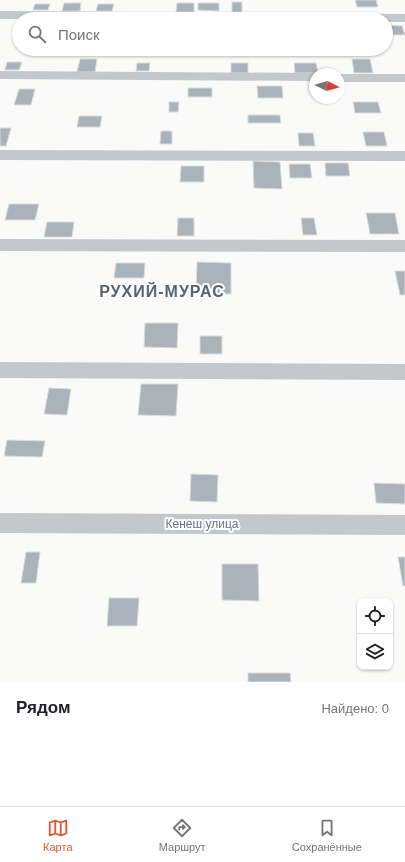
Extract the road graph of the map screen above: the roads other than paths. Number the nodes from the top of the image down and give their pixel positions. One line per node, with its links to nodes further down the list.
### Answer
1 (0, 15): 2 (street)
2 (12, 15)
3 (393, 18): 4 (street)
4 (405, 18)
5 (0, 75): 6 (street)
6 (309, 77)
7 (345, 78): 8 (street)
8 (405, 78)
9 (0, 155): 10 (street)
10 (405, 156)
11 (0, 245): 12 (street)
12 (405, 246)
13 (0, 370): 14 (street)
14 (405, 372)
15 (0, 524): 16 (street, Кенеш улица)
16 (405, 525)

